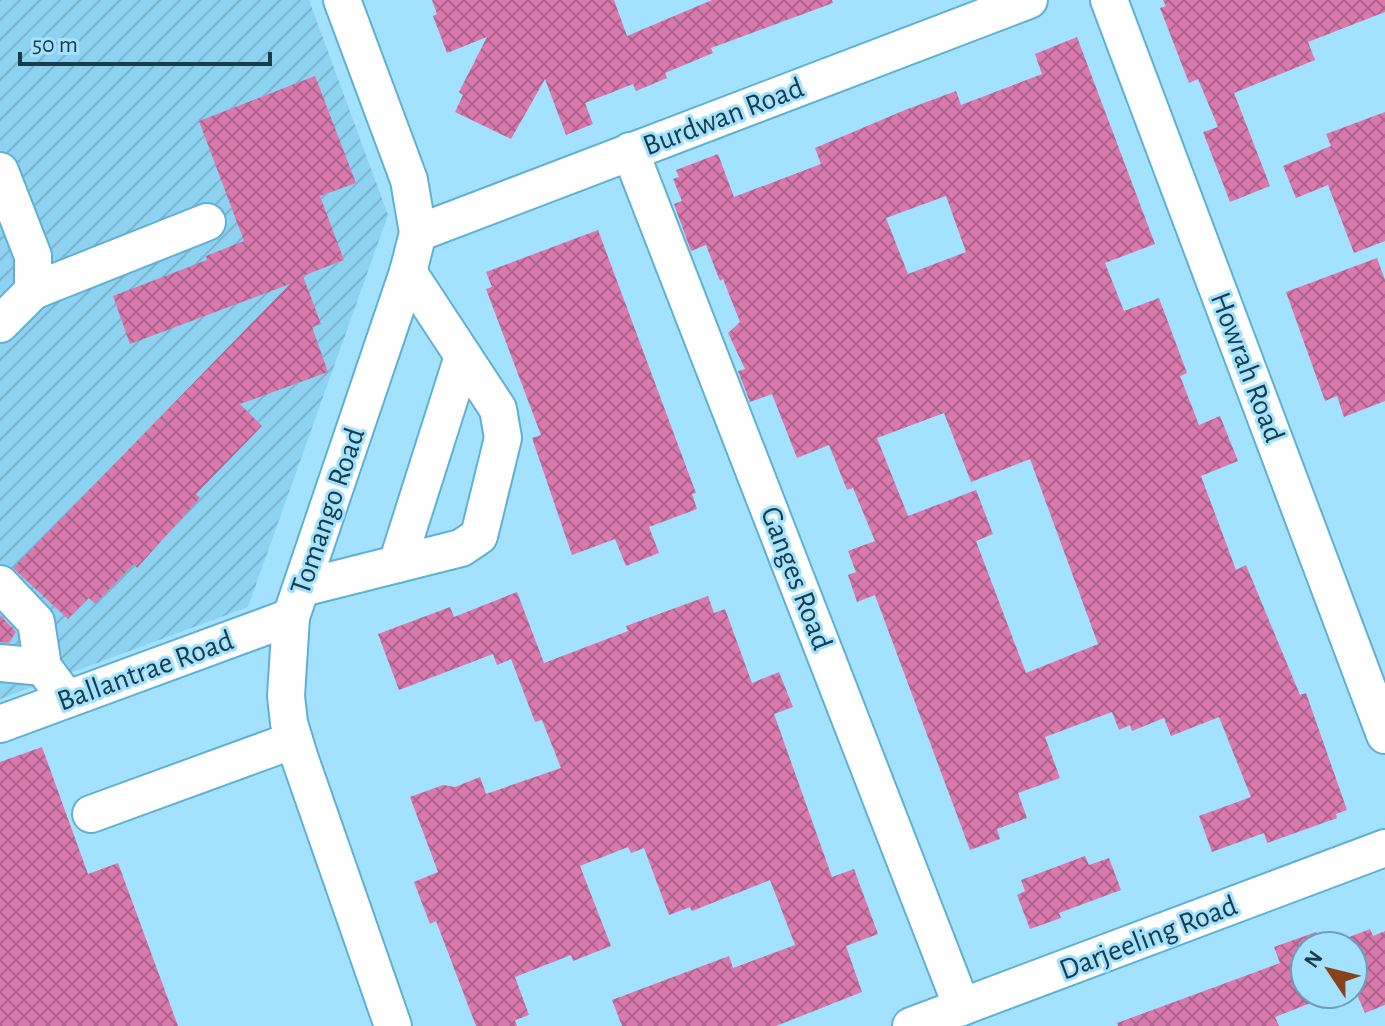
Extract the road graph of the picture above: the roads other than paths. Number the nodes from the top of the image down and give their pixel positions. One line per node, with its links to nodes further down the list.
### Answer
1 (342, 0): 7 (street, Tomango Road)
2 (1029, 0): 4 (street, Burdwan Road)
3 (1109, 0): 19 (street, Howrah Road)
4 (630, 151): 7 (street, Burdwan Road); 23 (street, Ganges Road)
5 (0, 171): 9 (street)
6 (207, 222): 9 (street)
7 (418, 233): 8 (street, Tomango Road)
8 (408, 272): 11 (street); 14 (street, Tomango Road)
9 (33, 291): 10 (street)
10 (0, 324)
11 (463, 356): 12 (street); 12 (street, Ballantrae Road)
12 (397, 564): 14 (street, Ballantrae Road)
13 (0, 584): 16 (street)
14 (297, 602): 17 (street, Ballantrae Road); 20 (street, Tomango Road)
15 (0, 663): 16 (street)
16 (43, 667): 17 (street)
17 (67, 699): 18 (street, Ballantrae Road)
18 (0, 724)
19 (1385, 735)
20 (294, 740): 21 (street); 24 (street, Tomango Road)
21 (91, 814)
22 (1385, 848): 23 (street, Darjeeling Road)
23 (962, 1007): 25 (street, Darjeeling Road)
24 (393, 1026)
25 (911, 1026)

